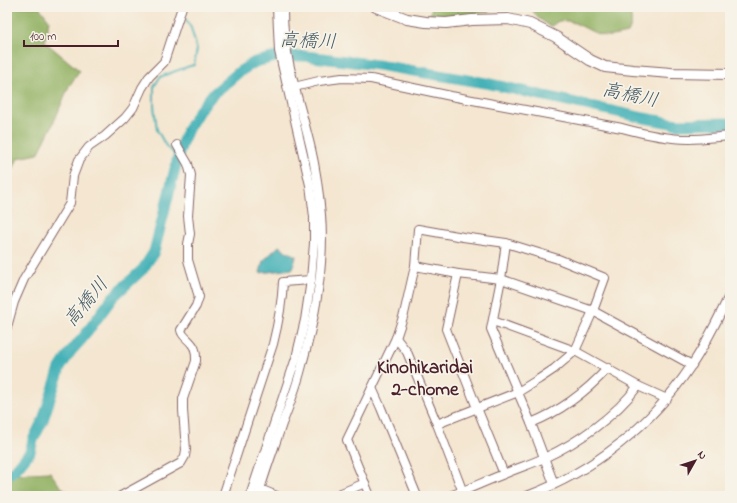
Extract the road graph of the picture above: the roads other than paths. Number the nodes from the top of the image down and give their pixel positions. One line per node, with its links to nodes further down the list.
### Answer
1 (277, 7): 5 (street)
2 (283, 7): 5 (street)
3 (376, 7): 6 (main road)
4 (180, 11): 18 (street)
5 (283, 50): 7 (street)
6 (730, 74)
7 (291, 87): 8 (street); 14 (street); 34 (street)
8 (730, 136)
9 (177, 145): 36 (street)
10 (506, 243): 11 (street); 13 (street); 16 (street)
11 (415, 266): 12 (street); 19 (street)
12 (458, 274): 13 (street); 27 (street)
13 (501, 279): 16 (street); 17 (street)
14 (311, 280): 37 (street); 38 (street)
15 (730, 294): 21 (street)
16 (593, 311): 20 (street); 21 (street)
17 (493, 321): 20 (street); 25 (street)
18 (7, 327)
19 (396, 338): 24 (street); 29 (street)
20 (575, 351): 22 (street); 25 (street)
21 (692, 365): 26 (street)
22 (608, 368): 23 (street); 28 (street)
23 (638, 386): 26 (street); 30 (street)
24 (372, 388): 32 (street); 42 (street)
25 (518, 392): 27 (street); 28 (street)
26 (667, 399): 33 (street)
27 (477, 408): 29 (street); 31 (street)
28 (531, 423): 30 (street)
29 (437, 424): 35 (street)
30 (544, 458): 31 (street); 33 (street)
31 (504, 474): 35 (street)
32 (365, 483): 40 (street); 41 (street)
33 (554, 484): 44 (street)
34 (259, 493): 39 (street)
35 (463, 494): 43 (street)
36 (121, 496)
37 (223, 496)
38 (250, 496)
39 (277, 496)
40 (334, 496)
41 (370, 496)
42 (417, 496)
43 (450, 496)
44 (527, 496)

